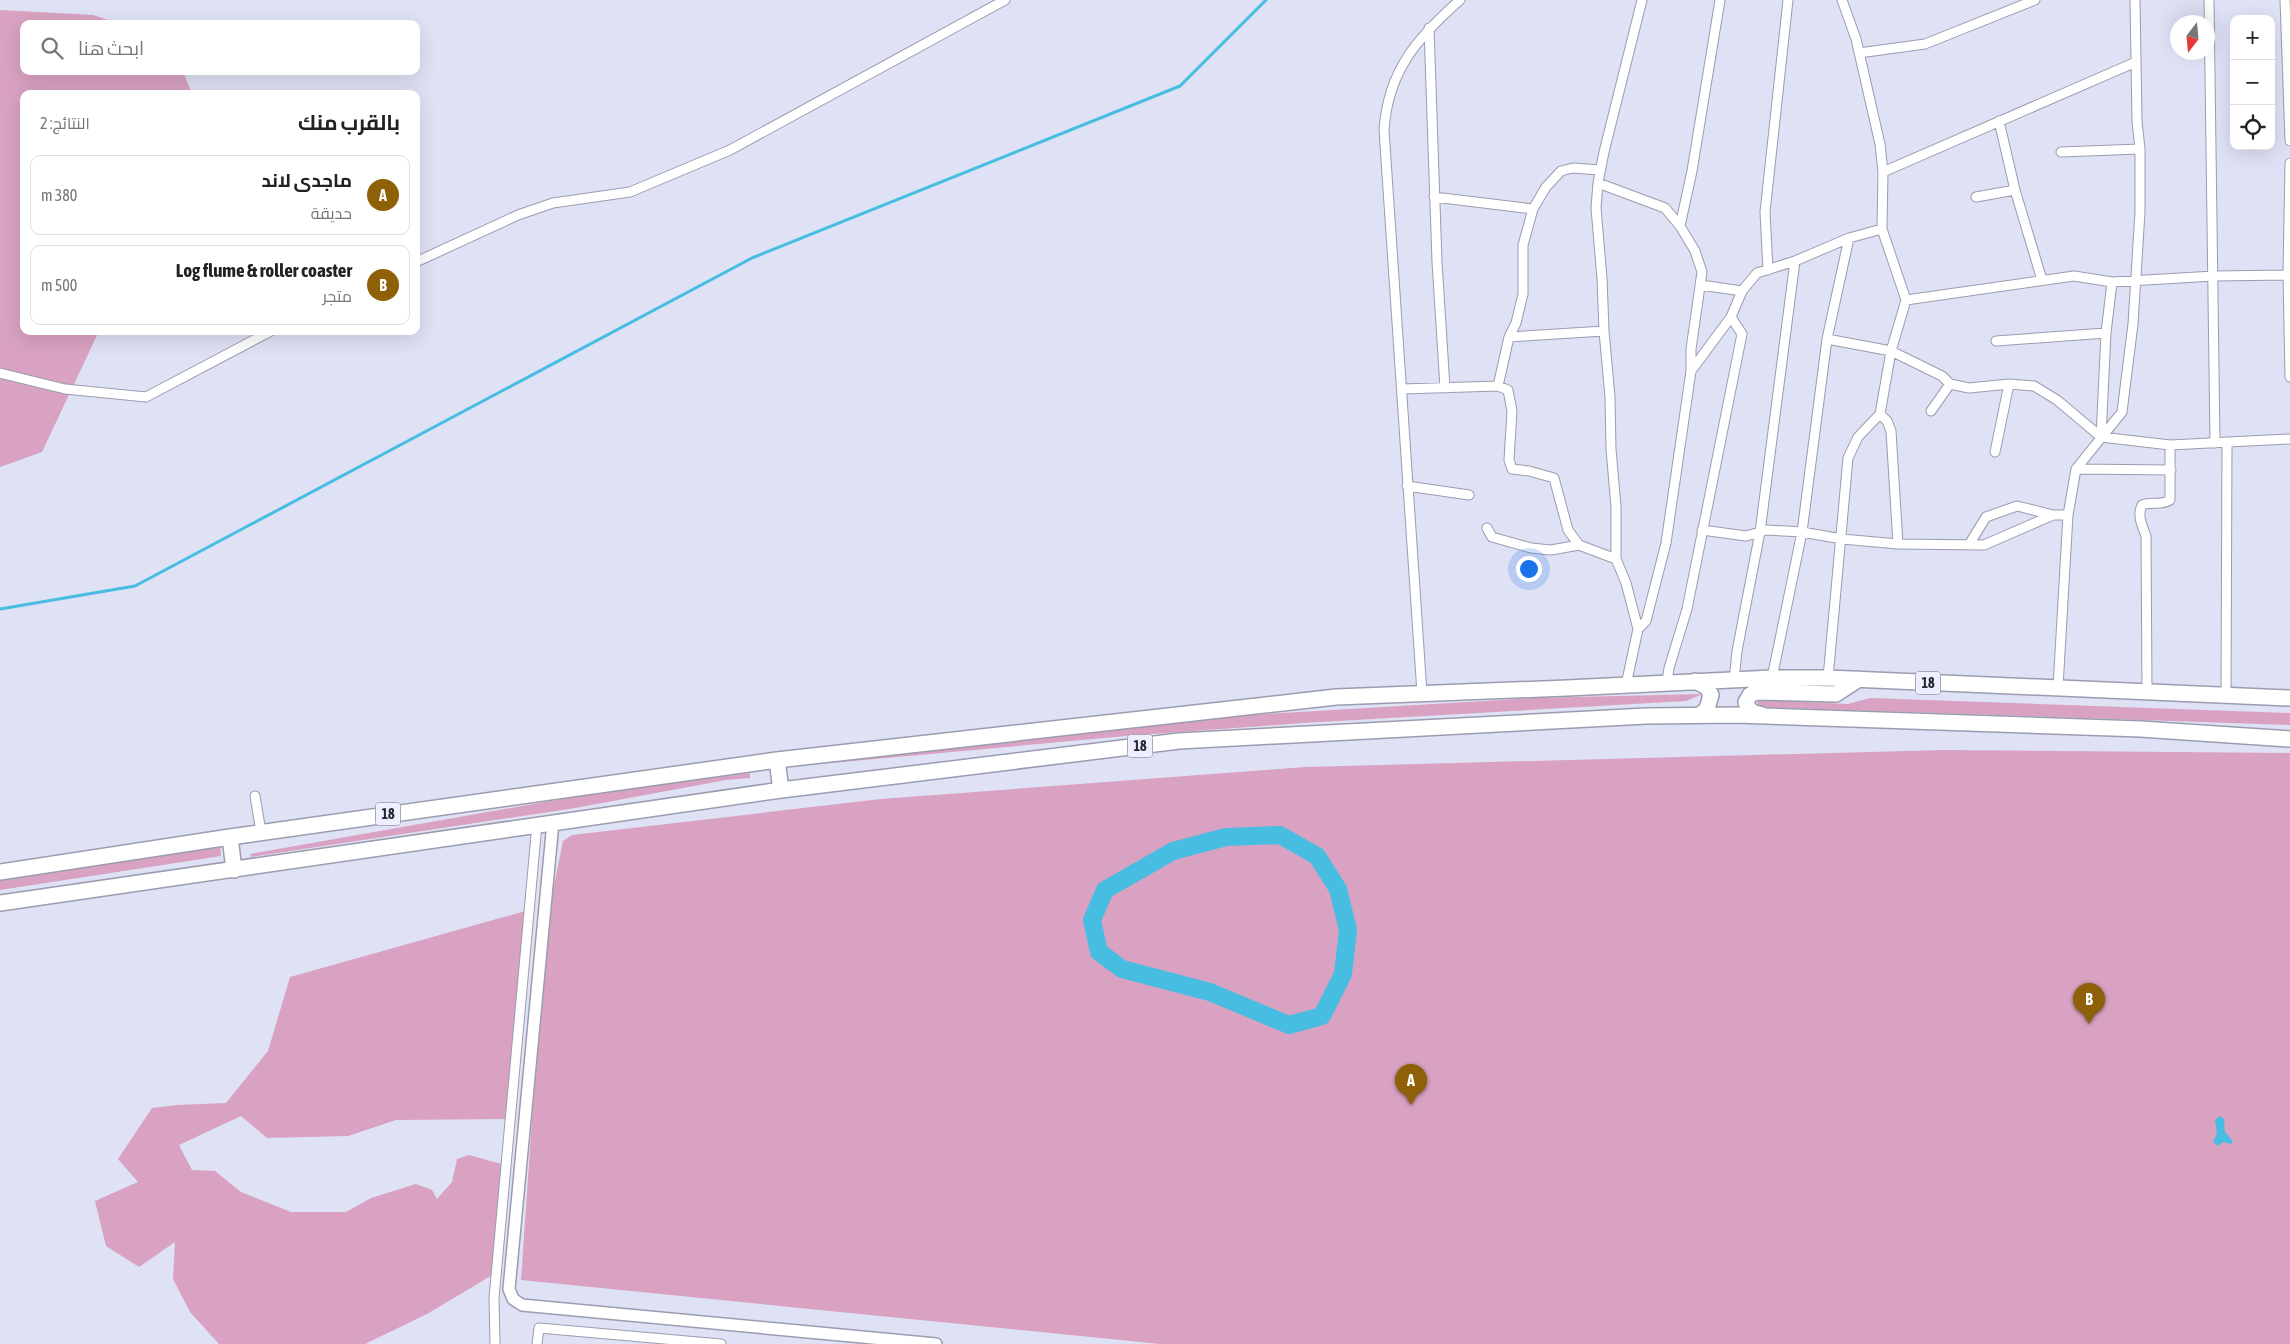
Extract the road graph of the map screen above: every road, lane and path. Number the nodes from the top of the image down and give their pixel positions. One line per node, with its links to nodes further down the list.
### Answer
1 (1005, 0): 29 (street)
2 (1460, 0): 11 (street)
3 (1642, 0): 19 (street)
4 (1720, 0): 26 (street)
5 (1788, 0): 31 (street)
6 (1842, 0): 12 (street)
7 (2036, 0): 12 (street)
8 (2135, 0): 13 (street)
9 (2209, 0): 33 (street)
10 (2285, 0): 15 (street)
11 (1429, 28): 23 (street); 55 (street)
12 (1859, 53): 20 (street)
13 (2136, 62): 14 (street); 16 (street)
14 (1999, 122): 20 (street); 22 (street)
15 (2290, 141)
16 (2140, 149): 17 (street); 35 (street)
17 (2061, 152)
18 (2290, 163): 32 (street)
19 (1600, 170): 21 (street); 25 (street)
20 (1883, 172): 27 (street)
21 (1598, 183): 26 (street); 41 (street)
22 (2015, 190): 24 (street); 34 (street)
23 (1434, 197): 25 (street); 54 (street)
24 (1976, 197)
25 (1533, 208): 44 (street)
26 (1680, 226): 37 (street)
27 (1882, 229): 28 (street); 39 (street)
28 (1849, 238): 30 (street); 45 (street)
29 (420, 260)
30 (1796, 261): 31 (street); 72 (street)
31 (1768, 270): 38 (street)
32 (2289, 275): 33 (street); 50 (street)
33 (2214, 276): 35 (street); 61 (street)
34 (2042, 280): 36 (street); 39 (street)
35 (2135, 280): 36 (street); 58 (street)
36 (2112, 282): 42 (street)
37 (1701, 285): 38 (street); 48 (street)
38 (1742, 291): 40 (street)
39 (1906, 300): 47 (street)
40 (1732, 318): 48 (street); 71 (street)
41 (1604, 331): 44 (street); 78 (street)
42 (2106, 333): 46 (street); 58 (street)
43 (263, 335): 49 (street)
44 (1509, 337): 53 (street)
45 (1827, 339): 47 (street); 73 (street)
46 (1996, 341)
47 (1891, 351): 51 (street); 57 (street)
48 (1691, 371): 79 (street)
49 (0, 373)
50 (2290, 378)
51 (1950, 384): 52 (street); 56 (street)
52 (2009, 384): 58 (street); 63 (street)
53 (1498, 386): 54 (street); 77 (street)
54 (1445, 388): 55 (street)
55 (1402, 390): 66 (street)
56 (1932, 411)
57 (1880, 414): 74 (street); 75 (street)
58 (2101, 437): 62 (street); 64 (street)
59 (2290, 439): 60 (street)
60 (2227, 442): 61 (street); 90 (street)
61 (2215, 443): 62 (street)
62 (2170, 445): 65 (street)
63 (1995, 452)
64 (2076, 469): 65 (street); 68 (street)
65 (2171, 470): 88 (street)
66 (1407, 486): 67 (street); 89 (street)
67 (1468, 495)
68 (2068, 515): 69 (street); 87 (street)
69 (2053, 516): 76 (street); 76 (street)
70 (1487, 528): 77 (street)
71 (1702, 530): 72 (street); 85 (street)
72 (1760, 532): 73 (street); 83 (street)
73 (1802, 532): 74 (street); 80 (street)
74 (1842, 539): 75 (street); 81 (street)
75 (1898, 544): 76 (street)
76 (1970, 544)
77 (1579, 545): 78 (street)
78 (1616, 559): 79 (street)
79 (1638, 629): 86 (street)
80 (1772, 678): 81 (highway, 18); 83 (highway, 18)
81 (1828, 678): 82 (highway, 18)
82 (1859, 679): 87 (highway, 18); 93 (highway)
83 (1734, 680): 84 (highway, 18)
84 (1695, 681): 85 (highway, 18); 92 (highway)
85 (1667, 682): 86 (highway, 18)
86 (1626, 685): 89 (highway, 18)
87 (2058, 687): 88 (highway, 18)
88 (2147, 690): 90 (highway, 18)
89 (1422, 694): 95 (highway, 18)
90 (2226, 694): 91 (highway, 18)
91 (2290, 698)
92 (1700, 716): 93 (highway, 18); 96 (highway, 18)
93 (1766, 716): 94 (highway, 18)
94 (2290, 739)
95 (777, 760): 96 (highway); 100 (highway, 18)
96 (780, 790): 98 (highway, 18)
97 (255, 796): 100 (street)
98 (553, 822): 99 (highway, 18); 111 (street)
99 (537, 824): 102 (highway, 18); 107 (street)
100 (261, 832): 101 (highway, 18)
101 (230, 837): 102 (highway); 103 (highway, 18)
102 (234, 870): 104 (highway, 18)
103 (0, 872)
104 (0, 903)
105 (602, 1333): 106 (street); 108 (street); 109 (street)
106 (664, 1342): 110 (street)
107 (495, 1344)
108 (537, 1344)
109 (601, 1344)
110 (721, 1344)
111 (936, 1344)

